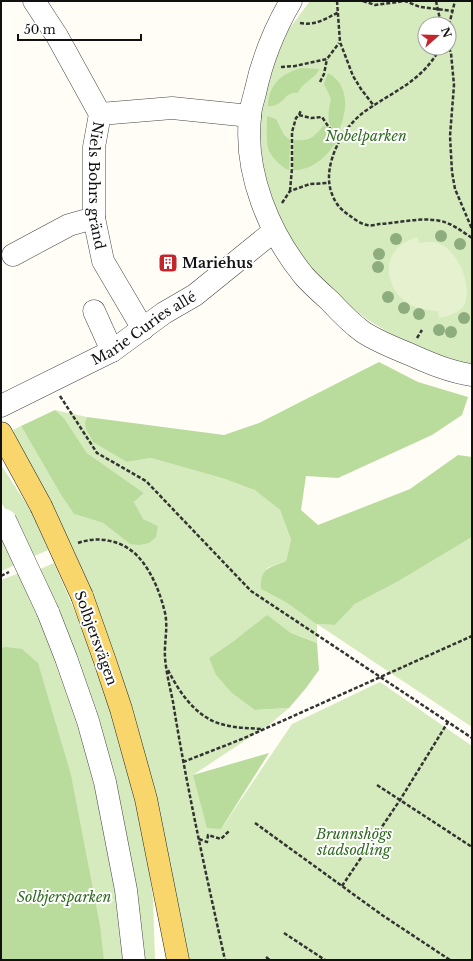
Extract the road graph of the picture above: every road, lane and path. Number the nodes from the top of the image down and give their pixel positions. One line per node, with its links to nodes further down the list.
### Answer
1 (34, 1): 22 (street, Niels Bohrs gränd)
2 (291, 1): 18 (street)
3 (337, 1): 10 (path)
4 (362, 1): 5 (path)
5 (405, 1): 8 (path)
6 (436, 1): 8 (path)
7 (455, 1): 9 (path)
8 (437, 9): 9 (path); 11 (path)
9 (453, 11): 12 (path)
10 (338, 12): 13 (path); 14 (path)
11 (439, 16)
12 (452, 16)
13 (297, 23)
14 (340, 42): 17 (path); 20 (path)
15 (435, 56): 20 (path)
16 (451, 56): 30 (path)
17 (328, 59): 18 (path); 19 (path)
18 (261, 68): 24 (street)
19 (320, 82)
20 (374, 106): 25 (path)
21 (301, 110): 23 (path)
22 (100, 114): 24 (street); 29 (street, Niels Bohrs gränd)
23 (299, 115): 25 (path); 27 (path)
24 (250, 116): 28 (street)
25 (341, 139): 26 (path)
26 (328, 183): 27 (path); 32 (path)
27 (290, 191): 28 (path)
28 (265, 210): 31 (street)
29 (94, 218): 33 (street); 35 (street, Niels Bohrs gränd)
30 (472, 229)
31 (274, 231): 35 (street, Marie Curies allé); 37 (street)
32 (472, 238)
33 (13, 255)
34 (94, 311): 36 (street)
35 (143, 329): 36 (street, Marie Curies allé)
36 (112, 350): 39 (street, Marie Curies allé)
37 (472, 375)
38 (60, 395): 45 (path)
39 (1, 406)
40 (1, 433): 56 (main road, Solbjersvägen, bridge)
41 (3, 516): 60 (street, bridge)
42 (75, 544): 44 (path)
43 (472, 636): 45 (path)
44 (167, 668): 47 (path); 49 (path)
45 (380, 677): 46 (path); 47 (path)
46 (448, 722): 48 (path); 51 (path)
47 (263, 729): 49 (path)
48 (472, 738)
49 (183, 762): 54 (path)
50 (377, 785): 51 (path)
51 (400, 800): 55 (path); 57 (path)
52 (256, 823): 57 (path)
53 (229, 831): 54 (path)
54 (199, 839): 63 (path)
55 (472, 847)
56 (158, 855): 61 (main road, Solbjersvägen); 62 (main road, Solbjersvägen)
57 (342, 886): 66 (path)
58 (284, 933): 65 (path)
59 (266, 957): 64 (path)
60 (134, 960)
61 (164, 960)
62 (178, 960)
63 (225, 960)
64 (270, 960)
65 (325, 960)
66 (450, 960)

